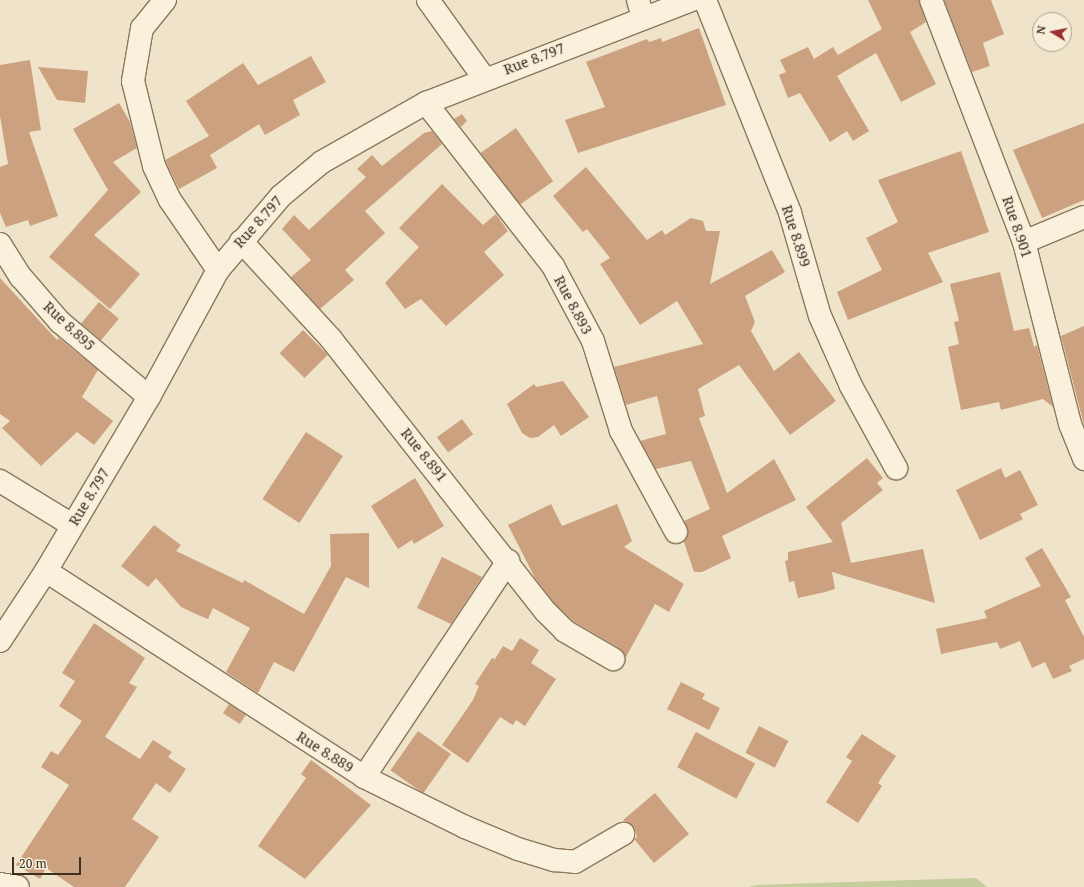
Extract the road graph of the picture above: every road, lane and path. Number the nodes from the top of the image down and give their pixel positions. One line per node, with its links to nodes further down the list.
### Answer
1 (165, 0): 13 (street)
2 (428, 0): 7 (street)
3 (692, 0): 6 (street, Rue 8.797)
4 (705, 0): 16 (street, Rue 8.899)
5 (931, 0): 11 (street, Rue 8.901)
6 (641, 9): 7 (street, Rue 8.797)
7 (484, 78): 8 (street, Rue 8.797)
8 (426, 102): 10 (street, Rue 8.797); 19 (street, Rue 8.893)
9 (1084, 217): 11 (street)
10 (241, 241): 13 (street, Rue 8.797); 20 (street, Rue 8.891)
11 (1024, 242): 15 (street, Rue 8.901)
12 (0, 244): 14 (street, Rue 8.895)
13 (218, 270): 14 (street, Rue 8.797)
14 (149, 397): 18 (street, Rue 8.797)
15 (1081, 446)
16 (896, 468)
17 (0, 481): 18 (street)
18 (72, 525): 21 (street, Rue 8.797)
19 (676, 532)
20 (508, 561): 23 (street, Rue 8.891); 24 (street)
21 (46, 571): 22 (street, Rue 8.797); 24 (street, Rue 8.889)
22 (0, 640)
23 (613, 659)
24 (364, 777): 25 (street, Rue 8.889)
25 (623, 834)
26 (0, 884): 27 (street)
27 (18, 887)

